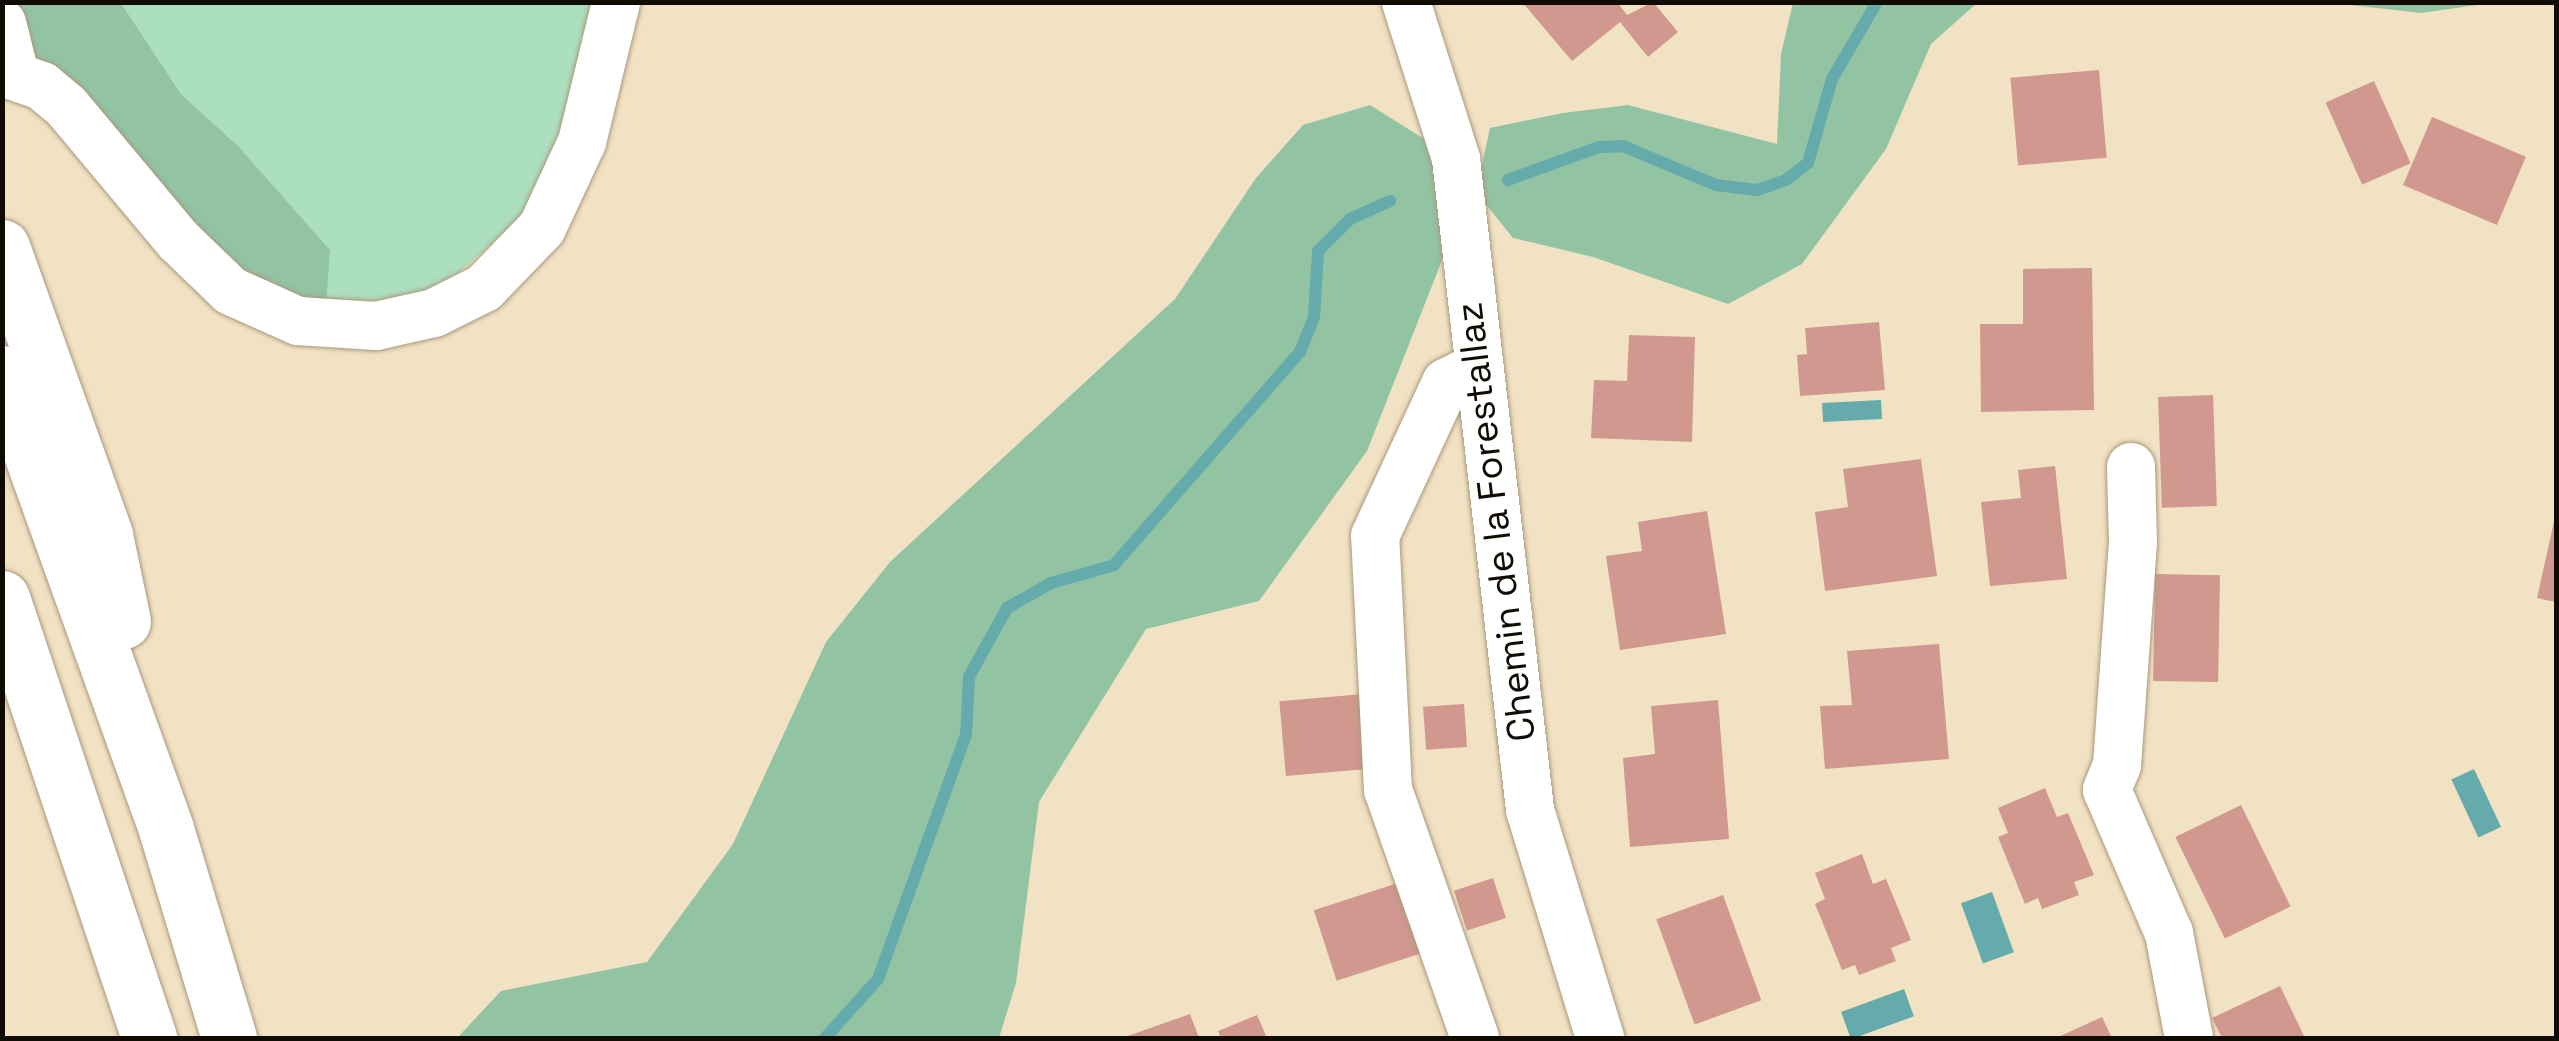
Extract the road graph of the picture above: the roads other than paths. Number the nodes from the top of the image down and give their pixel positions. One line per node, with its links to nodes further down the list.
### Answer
1 (616, 2): 4 (street)
2 (1406, 2): 6 (street, Chemin de la Forestallaz)
3 (2, 23): 4 (street)
4 (9, 74)
5 (2, 246): 10 (highway)
6 (1477, 367): 13 (street); 14 (street, Chemin de la Forestallaz)
7 (2, 373): 10 (highway)
8 (2132, 466): 15 (street)
9 (2, 598): 11 (highway)
10 (166, 829): 12 (highway)
11 (149, 1038)
12 (230, 1038)
13 (1475, 1038)
14 (1600, 1038)
15 (2188, 1038)

